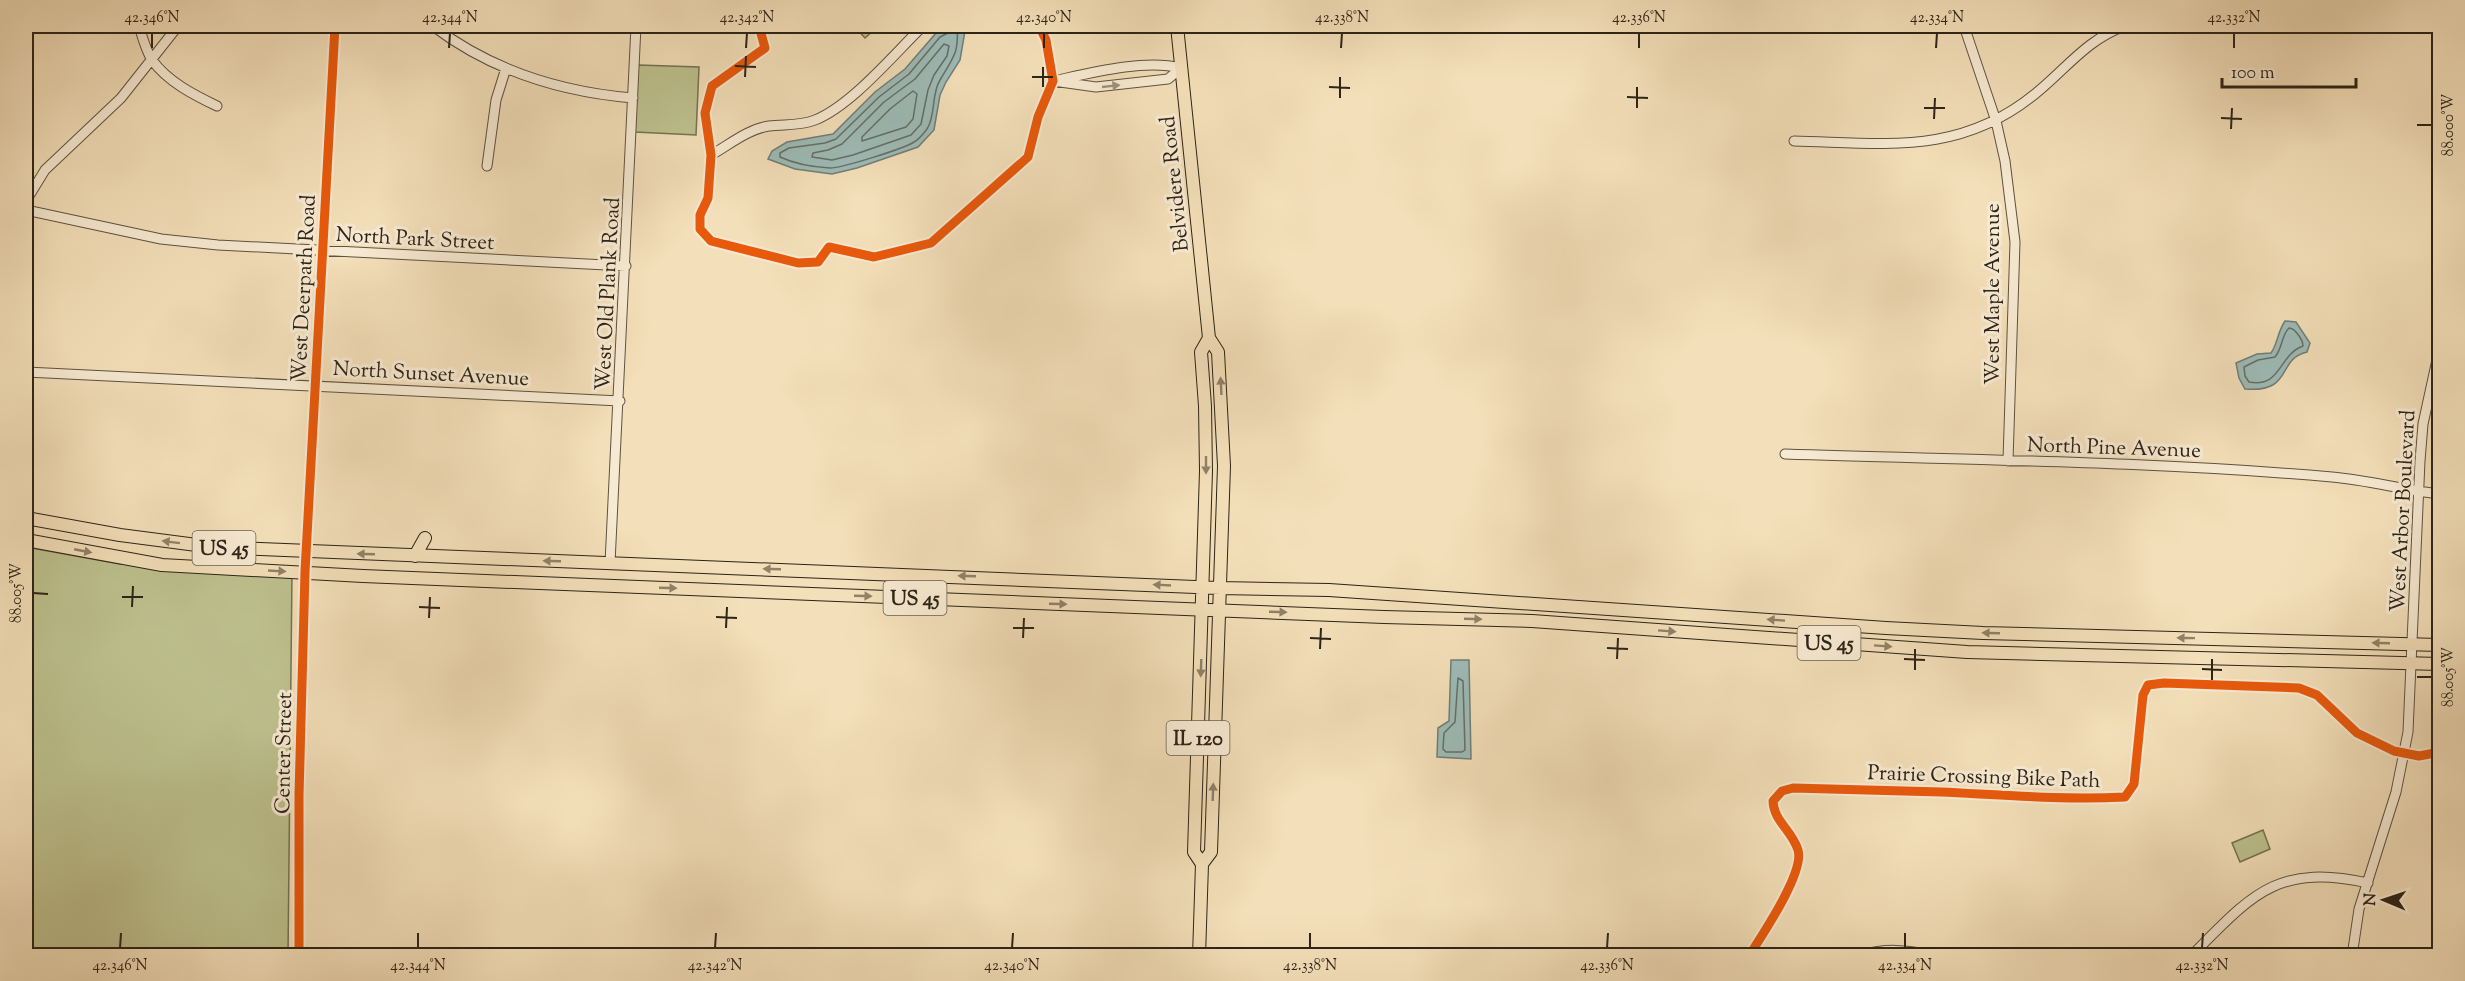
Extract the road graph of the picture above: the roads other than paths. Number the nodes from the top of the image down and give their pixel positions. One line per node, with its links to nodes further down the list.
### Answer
1 (139, 26): 12 (street)
2 (178, 26): 12 (street)
3 (335, 26): 24 (street, West Deerpath Road)
4 (433, 26): 13 (street)
5 (636, 26): 16 (street, West Old Plank Road)
6 (759, 26): 20 (street)
7 (923, 26): 20 (street)
8 (1039, 26): 15 (street)
9 (1177, 26): 14 (main road, Belvidere Road / IL 120)
10 (1964, 26): 18 (street, West Maple Avenue)
11 (2125, 26): 18 (street)
12 (152, 60): 17 (street); 22 (street)
13 (506, 68): 16 (street); 21 (street)
14 (1181, 68): 15 (street); 15 (street, one-way to 14); 26 (main road, Belvidere Road / IL 120)
15 (1053, 81): 20 (street)
16 (633, 98): 25 (street, West Old Plank Road)
17 (217, 106)
18 (1996, 121): 19 (street); 32 (street, West Maple Avenue)
19 (1794, 141)
20 (711, 155)
21 (486, 166)
22 (26, 201)
23 (26, 210): 24 (street, North Park Street)
24 (323, 252): 25 (street, North Park Street); 29 (street, West Deerpath Road)
25 (626, 266): 30 (street, West Old Plank Road)
26 (1209, 338): 44 (main road, Belvidere Road / IL 120, one-way to 44); 45 (main road, Belvidere Road / IL 120, one-way to 26)
27 (2439, 346): 33 (street, West Arbor Boulevard)
28 (26, 372): 29 (street, North Sunset Avenue)
29 (317, 386): 30 (street, North Sunset Avenue); 37 (street, West Deerpath Road)
30 (620, 401): 41 (street, West Old Plank Road)
31 (1785, 454): 32 (street, North Pine Avenue)
32 (2008, 461): 33 (street, North Pine Avenue)
33 (2419, 491): 34 (street, North Pine Avenue); 48 (street, West Arbor Boulevard)
34 (2439, 494)
35 (26, 518): 37 (main road, US 45, one-way to 35)
36 (26, 540): 42 (main road, US 45, one-way to 42)
37 (306, 552): 38 (main road, US 45, one-way to 37); 42 (street, Center Street)
38 (415, 556): 39 (main road, US 45); 39 (main road)
39 (433, 556): 40 (main road, US 45)
40 (462, 558): 41 (main road, US 45, one-way to 40); 43 (main road)
41 (610, 564): 44 (main road, US 45, one-way to 41)
42 (305, 572): 43 (main road, US 45); 55 (street, Center Street)
43 (462, 580): 46 (main road, US 45, one-way to 46)
44 (1203, 587): 45 (main road, US 45); 46 (main road, Belvidere Road / IL 120)
45 (1220, 588): 47 (main road, Belvidere Road / IL 120); 48 (main road, US 45, one-way to 45)
46 (1203, 610): 47 (main road, US 45); 52 (main road, IL 120, one-way to 52)
47 (1220, 610): 50 (main road, US 45, one-way to 50); 52 (main road, Belvidere Road, one-way to 47)
48 (2413, 644): 49 (main road, US 45); 50 (street, West Arbor Boulevard)
49 (2439, 645)
50 (2412, 663): 51 (main road, US 45); 53 (street, West Arbor Boulevard)
51 (2439, 664)
52 (1202, 864): 56 (main road, IL 120)
53 (2368, 883): 59 (street); 60 (street, West Arbor Boulevard)
54 (1914, 953): 57 (street); 58 (street)
55 (299, 956)
56 (1199, 956)
57 (1858, 956)
58 (1933, 956)
59 (2191, 956)
60 (2352, 956)

